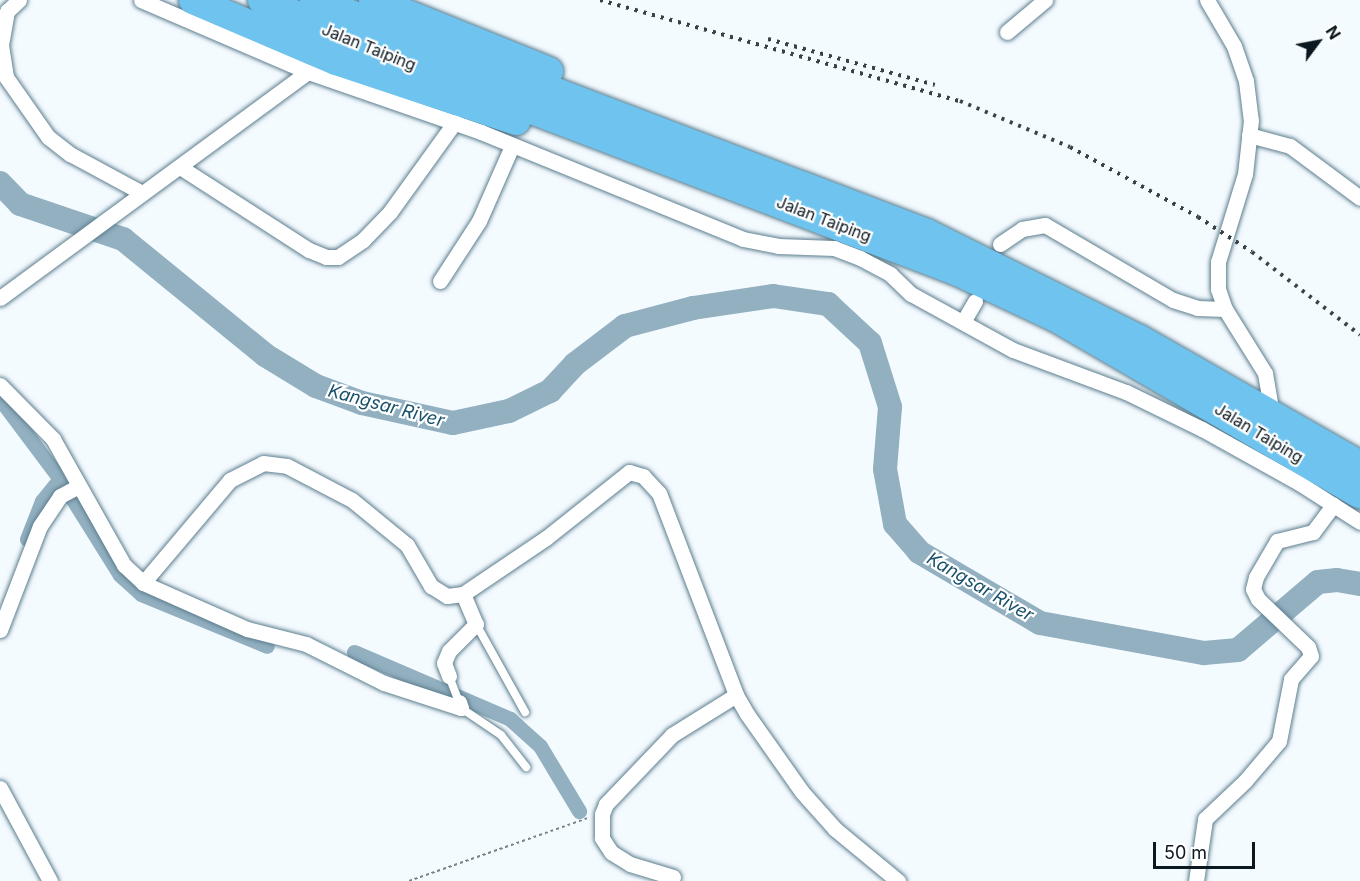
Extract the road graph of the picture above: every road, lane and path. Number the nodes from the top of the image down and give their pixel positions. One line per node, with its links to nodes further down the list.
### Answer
1 (19, 0): 17 (street)
2 (141, 0): 10 (street)
3 (193, 0): 13 (highway)
4 (262, 0): 13 (highway, Jalan Taiping)
5 (314, 0): 12 (highway, Jalan Taiping)
6 (373, 0): 12 (highway)
7 (1045, 0): 9 (street)
8 (1211, 1): 14 (street)
9 (1008, 32)
10 (308, 72): 11 (street); 16 (street)
11 (455, 122): 15 (street); 16 (street)
12 (645, 125): 26 (highway, Jalan Taiping)
13 (598, 135): 29 (highway, Jalan Taiping)
14 (1249, 135): 18 (street); 23 (street)
15 (512, 146): 20 (street); 24 (street)
16 (180, 167): 17 (street)
17 (138, 196): 21 (street)
18 (1360, 198)
19 (1000, 244): 23 (street)
20 (440, 281)
21 (0, 298)
22 (975, 301): 24 (street)
23 (1225, 309): 26 (street)
24 (963, 322): 30 (street)
25 (0, 386): 28 (street)
26 (1272, 414): 27 (highway, Jalan Taiping)
27 (1360, 465)
28 (77, 488): 32 (street); 35 (street)
29 (1360, 494)
30 (1333, 505): 31 (street); 47 (street)
31 (1360, 522)
32 (143, 583): 33 (street); 38 (street)
33 (463, 594): 34 (street); 37 (street)
34 (476, 624): 36 (street); 39 (lane)
35 (0, 630)
36 (449, 676): 38 (lane)
37 (736, 695): 42 (street); 46 (street)
38 (460, 705): 40 (lane)
39 (525, 712)
40 (526, 767)
41 (0, 788): 44 (street)
42 (602, 814): 43 (street); 45 (path)
43 (673, 877)
44 (50, 881)
45 (409, 881)
46 (898, 881)
47 (1196, 881)

